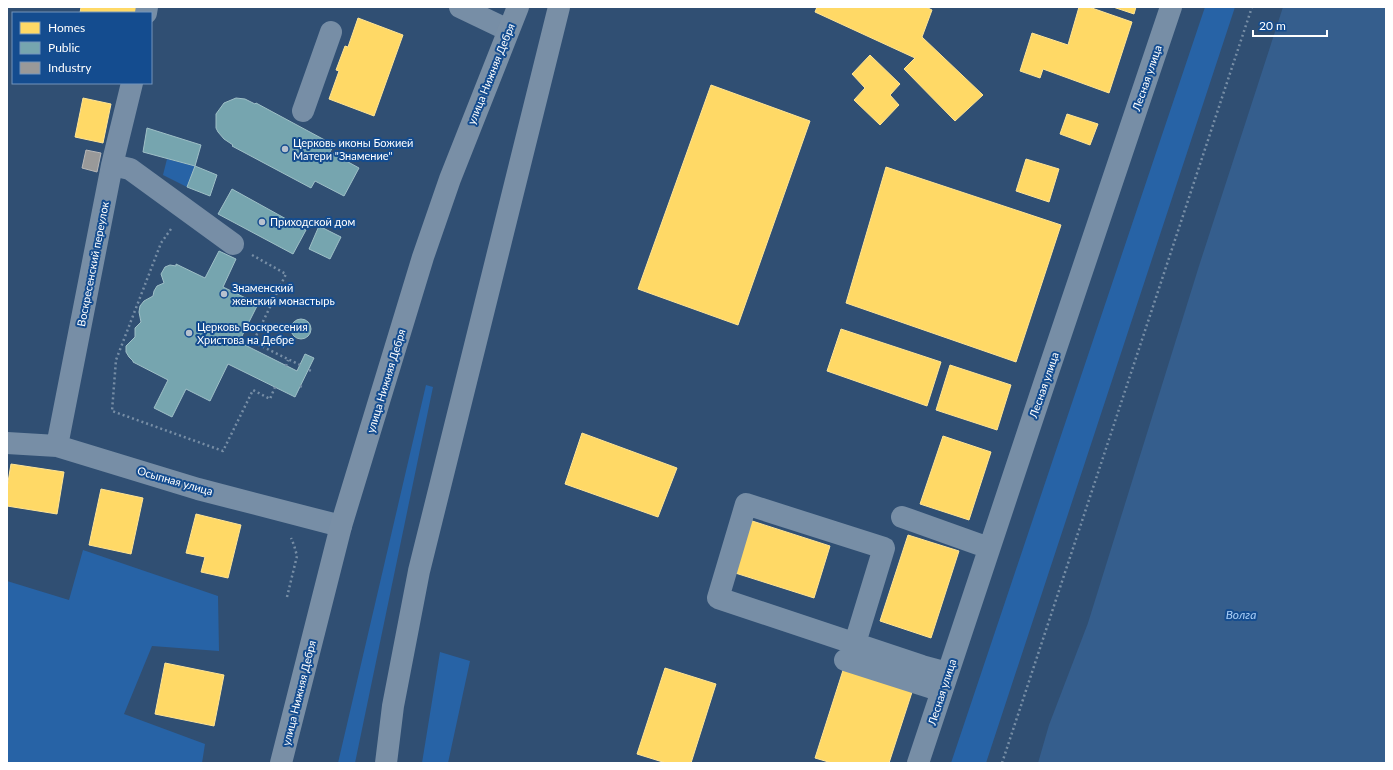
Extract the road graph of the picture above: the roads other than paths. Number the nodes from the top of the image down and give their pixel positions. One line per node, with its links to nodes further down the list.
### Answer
1 (460, 7): 5 (street)
2 (518, 7): 5 (highway, улица Нижняя Дебря)
3 (559, 7): 19 (highway)
4 (1171, 7): 15 (street, Лесная улица)
5 (508, 30): 14 (highway, улица Нижняя Дебря)
6 (331, 32): 8 (street)
7 (132, 84): 9 (street, Воскресенский переулок)
8 (303, 111)
9 (112, 165): 10 (street); 12 (street, Воскресенский переулок)
10 (233, 244)
11 (7, 443): 12 (street, Осыпная улица)
12 (57, 446): 14 (street, Осыпная улица)
13 (902, 517): 15 (street)
14 (342, 526): 18 (highway, улица Нижняя Дебря)
15 (990, 548): 17 (street, Лесная улица)
16 (850, 652): 16 (street); 17 (street)
17 (945, 682): 20 (street, Лесная улица)
18 (281, 763)
19 (386, 763)
20 (918, 763)

